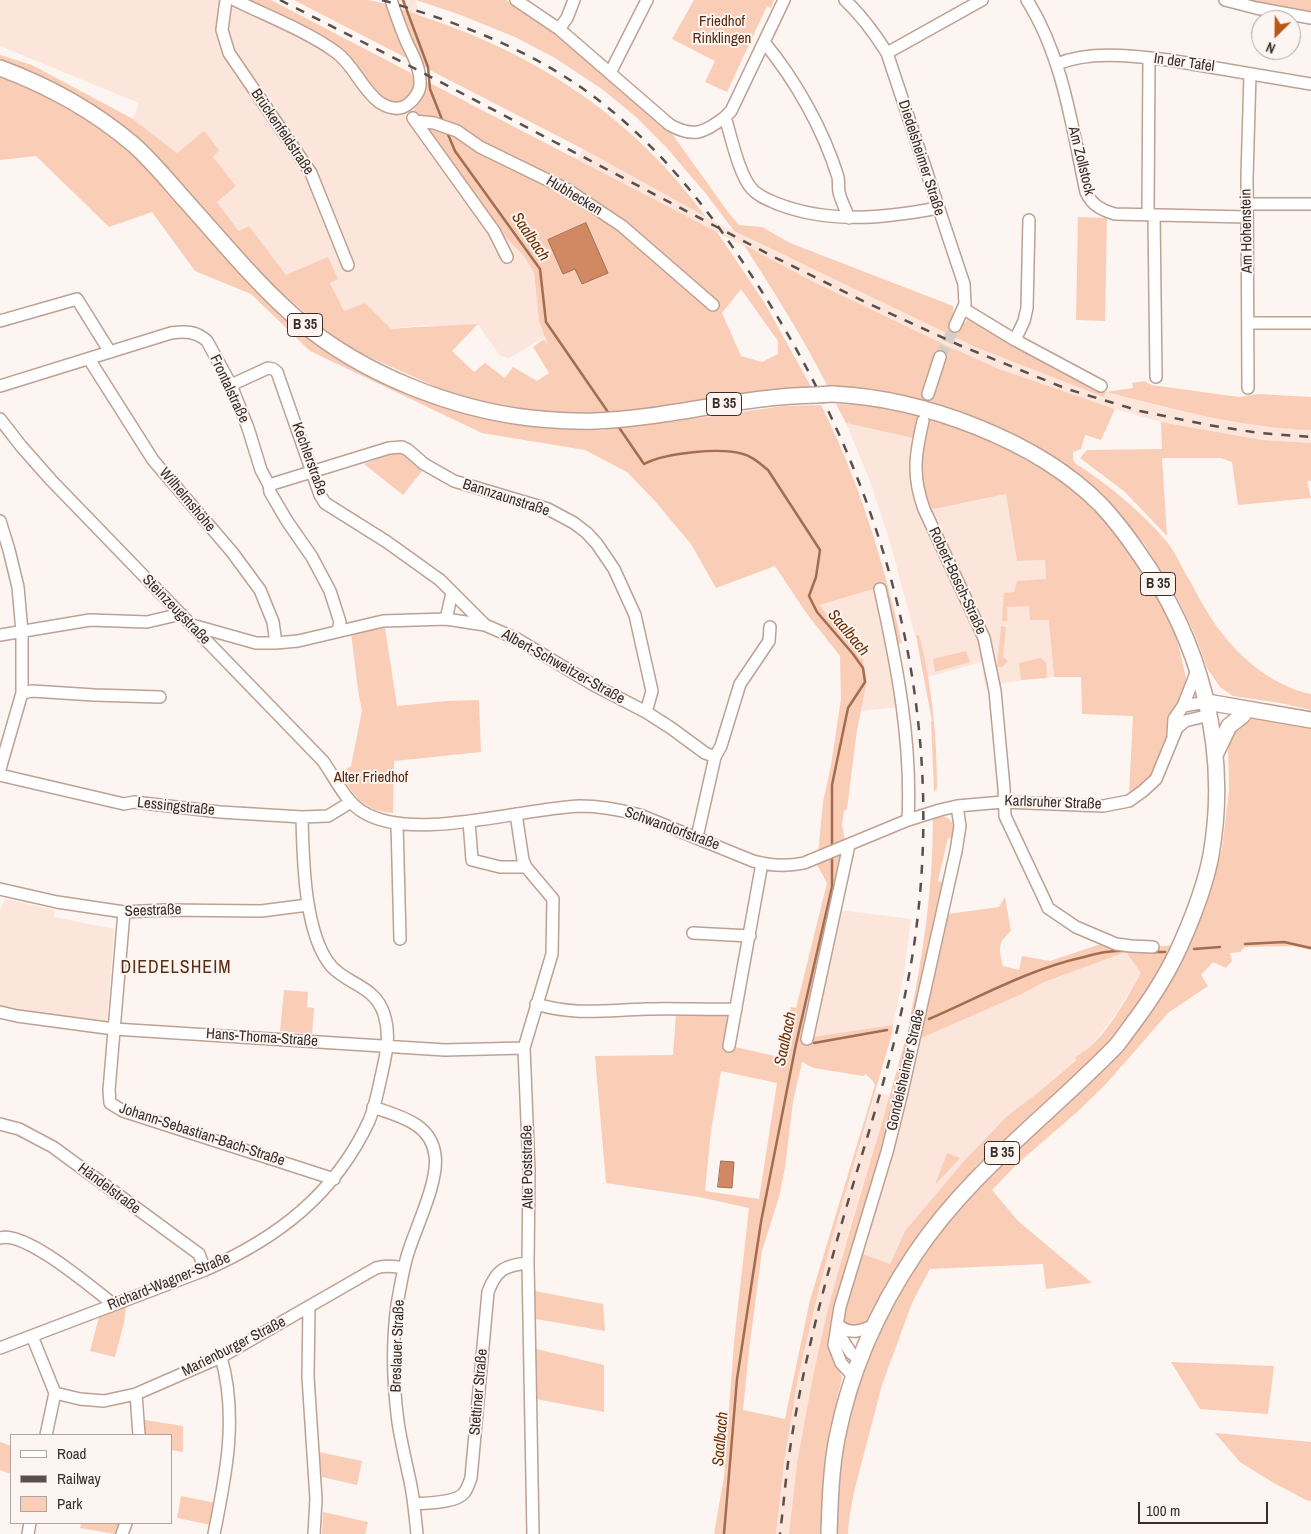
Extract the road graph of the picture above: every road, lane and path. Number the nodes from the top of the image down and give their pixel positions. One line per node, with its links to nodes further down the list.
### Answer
1 (226, 0): 35 (street, Brückenfeldstraße)
2 (235, 0): 22 (street)
3 (391, 0): 22 (street)
4 (516, 0): 13 (street)
5 (574, 0): 13 (street)
6 (647, 0): 19 (street)
7 (784, 0): 14 (street)
8 (845, 0): 15 (street, Diedelsheimer Straße)
9 (982, 0): 15 (street)
10 (1027, 0): 17 (street, Am Zollstock)
11 (1226, 0): 12 (street)
12 (1311, 18)
13 (559, 29): 19 (street)
14 (764, 42): 23 (street); 25 (street)
15 (887, 53): 28 (street, Diedelsheimer Straße)
16 (1149, 58): 17 (street, In der Tafel); 20 (street, In der Tafel); 29 (street)
17 (1057, 64): 29 (street, Am Zollstock)
18 (0, 68): 68 (main road, B 35, bridge)
19 (610, 73): 23 (street)
20 (1250, 74): 21 (street, In der Tafel); 26 (street, Am Hohenstein)
21 (1311, 84)
22 (405, 106): 24 (street)
23 (725, 117): 30 (street)
24 (415, 121): 34 (street); 36 (street, Hubhecken)
25 (839, 194): 30 (street); 32 (street)
26 (1247, 204): 27 (street); 31 (street, Am Hohenstein)
27 (1311, 204)
28 (938, 208): 32 (street); 37 (street, Diedelsheimer Straße)
29 (1151, 214): 31 (street, Am Zollstock); 46 (street)
30 (829, 216): 32 (street)
31 (1247, 217): 39 (street, Am Hohenstein)
32 (849, 218)
33 (1029, 220): 42 (street)
34 (507, 257)
35 (348, 265)
36 (712, 305)
37 (964, 309): 41 (street, Diedelsheimer Straße); 42 (street)
38 (0, 321): 43 (street)
39 (1248, 323): 40 (street); 50 (street, Am Hohenstein)
40 (1311, 323)
41 (955, 326)
42 (1015, 340): 49 (street)
43 (110, 352): 45 (street, Frontalstraße); 47 (street, Frontalstraße)
44 (940, 357): 51 (street)
45 (89, 359): 48 (street, Frontalstraße); 67 (street, Wilhelmshöhe)
46 (1156, 377)
47 (231, 385): 54 (street, Kechlerstraße); 55 (street, Frontalstraße)
48 (0, 386)
49 (1101, 386)
50 (1248, 388)
51 (928, 394)
52 (923, 421): 82 (street, Robert-Bosch-Straße)
53 (1, 422): 59 (street, Steinzeugstraße)
54 (312, 472): 55 (street, Bannzaunstraße); 58 (street, Kechlerstraße); 74 (street, Bannzaunstraße)
55 (270, 485): 64 (street, Frontalstraße)
56 (0, 521): 65 (street)
57 (880, 589): 86 (street)
58 (452, 593): 60 (street); 62 (street, Kechlerstraße)
59 (180, 614): 61 (street, Steinzeugstraße); 65 (street)
60 (446, 619): 62 (street, Albert-Schweitzer-Straße); 64 (street, Albert-Schweitzer-Straße)
61 (192, 625): 67 (street, Albert-Schweitzer-Straße); 81 (street, Steinzeugstraße)
62 (485, 625): 74 (street, Albert-Schweitzer-Straße)
63 (770, 627): 78 (street)
64 (338, 631): 67 (street, Albert-Schweitzer-Straße)
65 (22, 632): 66 (street); 69 (street)
66 (0, 635)
67 (276, 643)
68 (1200, 674): 71 (street, Karlsruher Straße); 72 (main road, B 35); 73 (main road)
69 (22, 693): 70 (street); 79 (street)
70 (160, 697)
71 (1183, 706): 72 (street); 76 (street, Karlsruher Straße)
72 (1208, 709): 73 (main road); 76 (street, Karlsruher Straße); 77 (main road, B 35)
73 (1240, 710): 75 (main road); 77 (main road)
74 (646, 712): 78 (street, Albert-Schweitzer-Straße)
75 (1311, 720)
76 (1173, 737): 82 (street, Karlsruher Straße)
77 (1215, 754): 117 (main road, B 35)
78 (715, 758): 89 (street)
79 (0, 769)
80 (0, 775): 85 (street, Lessingstraße)
81 (351, 802): 85 (street, Lessingstraße); 88 (street, Schwandorfstraße)
82 (1003, 802): 83 (street, Karlsruher Straße); 99 (street, Robert-Bosch-Straße)
83 (957, 806): 86 (street, Schwandorfstraße); 118 (street, Gondelsheimer Straße)
84 (516, 814): 87 (street, Schwandorfstraße); 89 (street, Schwandorfstraße); 92 (street, Alte Poststraße)
85 (302, 818): 94 (street, Richard-Wagner-Straße)
86 (908, 820): 90 (street, Schwandorfstraße)
87 (469, 821): 88 (street, Schwandorfstraße); 92 (street)
88 (397, 823): 98 (street)
89 (697, 837): 91 (street, Schwandorfstraße)
90 (844, 847): 91 (street, Schwandorfstraße); 104 (street)
91 (762, 863): 97 (street)
92 (526, 867): 100 (street, Alte Poststraße)
93 (0, 889): 95 (street, Seestraße)
94 (308, 905): 95 (street, Seestraße); 105 (street, Richard-Wagner-Straße)
95 (124, 912): 103 (street, Johann-Sebastian-Bach-Straße)
96 (693, 933): 97 (street)
97 (750, 936): 101 (street)
98 (400, 939)
99 (1153, 947)
100 (536, 1004): 101 (street); 107 (street, Alte Poststraße)
101 (736, 1009): 106 (street)
102 (0, 1012): 103 (street, Hans-Thoma-Straße)
103 (114, 1029): 105 (street, Hans-Thoma-Straße); 110 (street, Johann-Sebastian-Bach-Straße)
104 (807, 1039)
105 (388, 1046): 107 (street, Hans-Thoma-Straße); 108 (street, Richard-Wagner-Straße)
106 (729, 1046)
107 (524, 1048): 112 (street, Alte Poststraße)
108 (374, 1108): 110 (street, Richard-Wagner-Straße); 113 (street, Breslauer Straße)
109 (0, 1124): 114 (street, Händelstraße)
110 (334, 1179): 114 (street, Richard-Wagner-Straße)
111 (0, 1238): 115 (street)
112 (528, 1263): 128 (street, Stettiner Straße); 132 (street, Alte Poststraße)
113 (404, 1268): 116 (street, Marienburger Straße); 128 (street, Breslauer Straße)
114 (206, 1270): 115 (street, Richard-Wagner-Straße)
115 (113, 1304): 119 (street, Richard-Wagner-Straße)
116 (309, 1308): 121 (street, Marienburger Straße); 130 (street)
117 (875, 1325): 118 (street); 122 (main road, B 35)
118 (837, 1327): 122 (street); 123 (street, Gondelsheimer Straße)
119 (32, 1336): 120 (street, Richard-Wagner-Straße); 124 (street)
120 (0, 1348)
121 (221, 1357): 125 (street, Marienburger Straße); 129 (street)
122 (860, 1360): 123 (main road, B 35)
123 (853, 1376): 133 (main road, B 35)
124 (55, 1393): 125 (street, Marienburger Straße); 126 (street)
125 (136, 1394): 127 (street)
126 (46, 1434)
127 (139, 1434)
128 (414, 1504): 131 (street, Breslauer Straße)
129 (214, 1534)
130 (314, 1534)
131 (417, 1534)
132 (533, 1534)
133 (829, 1534)

